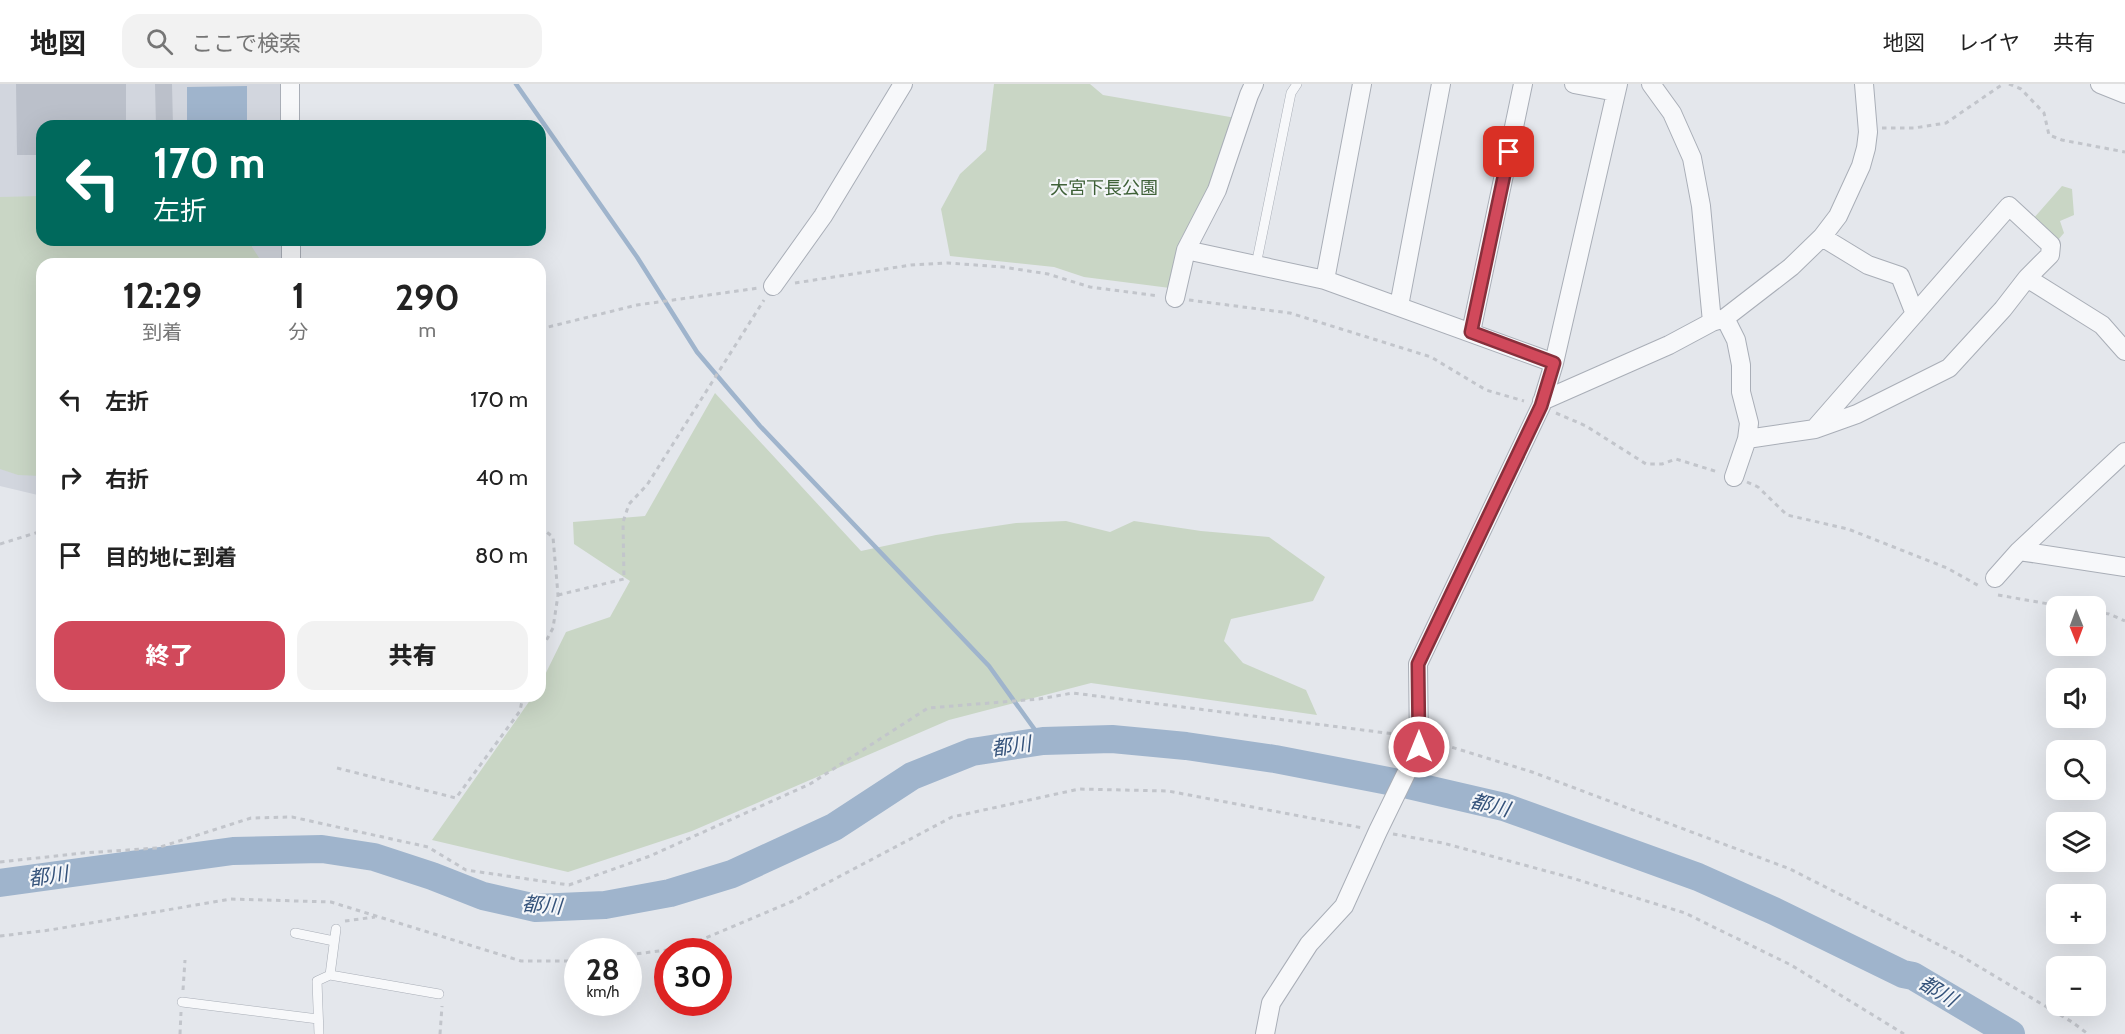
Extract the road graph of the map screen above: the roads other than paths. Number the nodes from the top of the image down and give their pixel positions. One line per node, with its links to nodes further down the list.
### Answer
1 (290, 84): 14 (street)
2 (903, 84): 20 (street)
3 (1254, 84): 16 (street)
4 (1297, 84): 17 (lane)
5 (1362, 84): 19 (street)
6 (1441, 84): 22 (street)
7 (1523, 84): 25 (street)
8 (1574, 84): 12 (street)
9 (1651, 84): 24 (street)
10 (1864, 84): 15 (street)
11 (2100, 84): 13 (street)
12 (1617, 88): 27 (street)
13 (2125, 94)
14 (290, 120)
15 (1822, 237): 23 (street); 24 (street)
16 (1185, 250): 17 (street); 21 (street)
17 (1256, 265): 19 (street)
18 (2027, 279): 23 (street); 26 (street); 29 (street)
19 (1325, 280): 22 (street)
20 (773, 286)
21 (1175, 298)
22 (1399, 306): 25 (street)
23 (1915, 314): 29 (street)
24 (1718, 320): 28 (street); 30 (street)
25 (1471, 332): 27 (street)
26 (2125, 351)
27 (1554, 363): 28 (street)
28 (1542, 404): 44 (street)
29 (1815, 429): 30 (street)
30 (1747, 439): 32 (street)
31 (2125, 452): 33 (street)
32 (1734, 477)
33 (2019, 551): 34 (street); 35 (street)
34 (2125, 567)
35 (1992, 588)
36 (336, 929): 38 (lane)
37 (295, 933): 38 (lane)
38 (334, 941): 39 (lane)
39 (330, 975): 40 (lane); 42 (lane)
40 (439, 994)
41 (182, 1002): 42 (lane)
42 (318, 1019): 43 (lane)
43 (319, 1034)
44 (1265, 1034)

